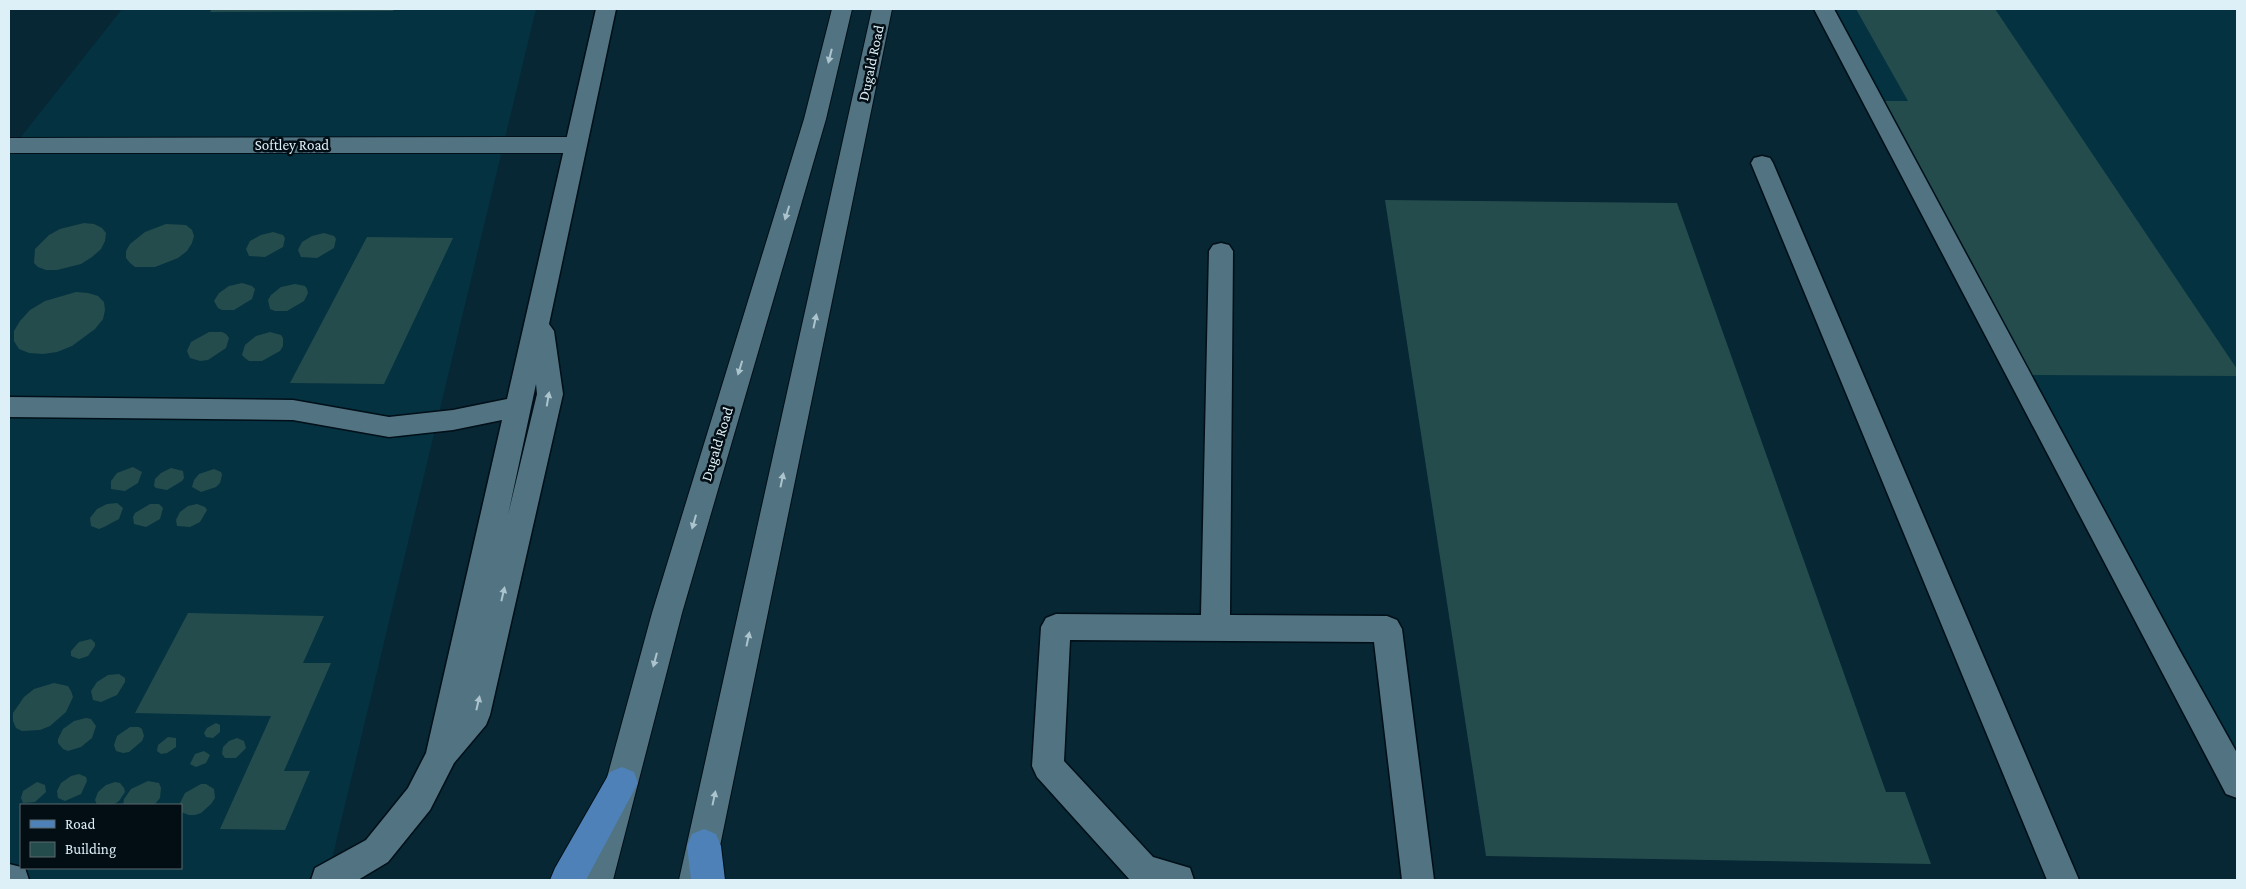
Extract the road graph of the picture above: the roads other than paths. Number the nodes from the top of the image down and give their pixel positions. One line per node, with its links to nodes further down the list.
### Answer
1 (606, 9): 5 (lane)
2 (842, 9): 14 (main road, Dugald Road, one-way to 14)
3 (882, 9): 16 (main road, Dugald Road, one-way to 3)
4 (1824, 9): 15 (lane)
5 (575, 145): 6 (main road, Softley Road); 9 (lane)
6 (9, 146)
7 (1762, 162): 26 (lane)
8 (1221, 251): 12 (lane)
9 (540, 310): 11 (lane); 13 (lane, one-way to 9)
10 (9, 407): 11 (lane)
11 (518, 407): 13 (lane)
12 (1215, 628): 24 (lane); 25 (lane)
13 (441, 757): 19 (lane)
14 (622, 783): 20 (main road); 21 (main road, Dugald Road)
15 (2237, 783)
16 (704, 846): 22 (main road, Dugald Road); 23 (main road)
17 (9, 880): 18 (lane)
18 (13, 880)
19 (327, 880)
20 (567, 880)
21 (596, 880)
22 (696, 880)
23 (708, 880)
24 (1178, 880)
25 (1418, 880)
26 (2063, 880)

